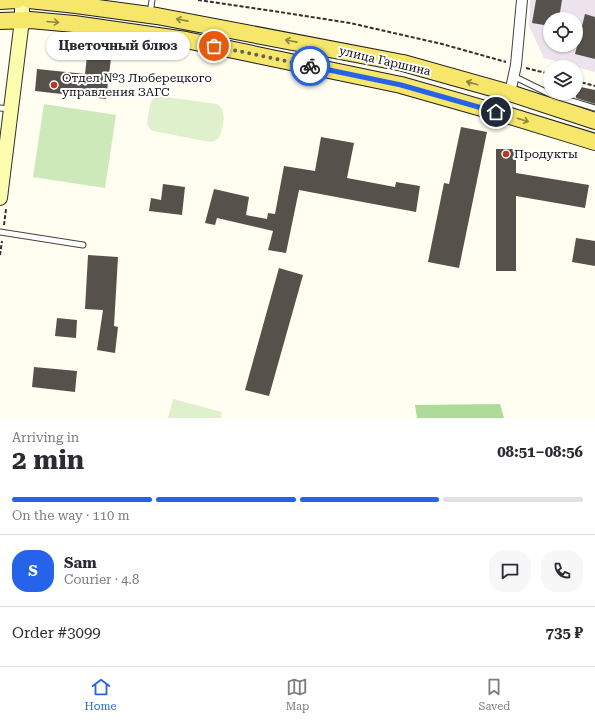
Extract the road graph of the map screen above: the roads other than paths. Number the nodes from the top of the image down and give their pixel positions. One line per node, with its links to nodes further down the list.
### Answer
1 (16, 0): 5 (main road)
2 (22, 0): 7 (street)
3 (29, 0): 6 (main road, улица Гаршина)
4 (522, 0): 9 (street)
5 (0, 1)
6 (151, 7): 10 (main road, улица Гаршина, one-way to 6)
7 (22, 20): 8 (main road, улица Гаршина); 11 (street); 14 (main road, улица Гаршина, one-way to 14)
8 (0, 21)
9 (513, 76): 10 (street); 12 (lane)
10 (510, 93): 13 (main road, улица Гаршина)
11 (5, 108): 15 (street)
12 (595, 108)
13 (595, 121)
14 (595, 142)
15 (0, 198)
16 (0, 232): 17 (lane)
17 (84, 245)

